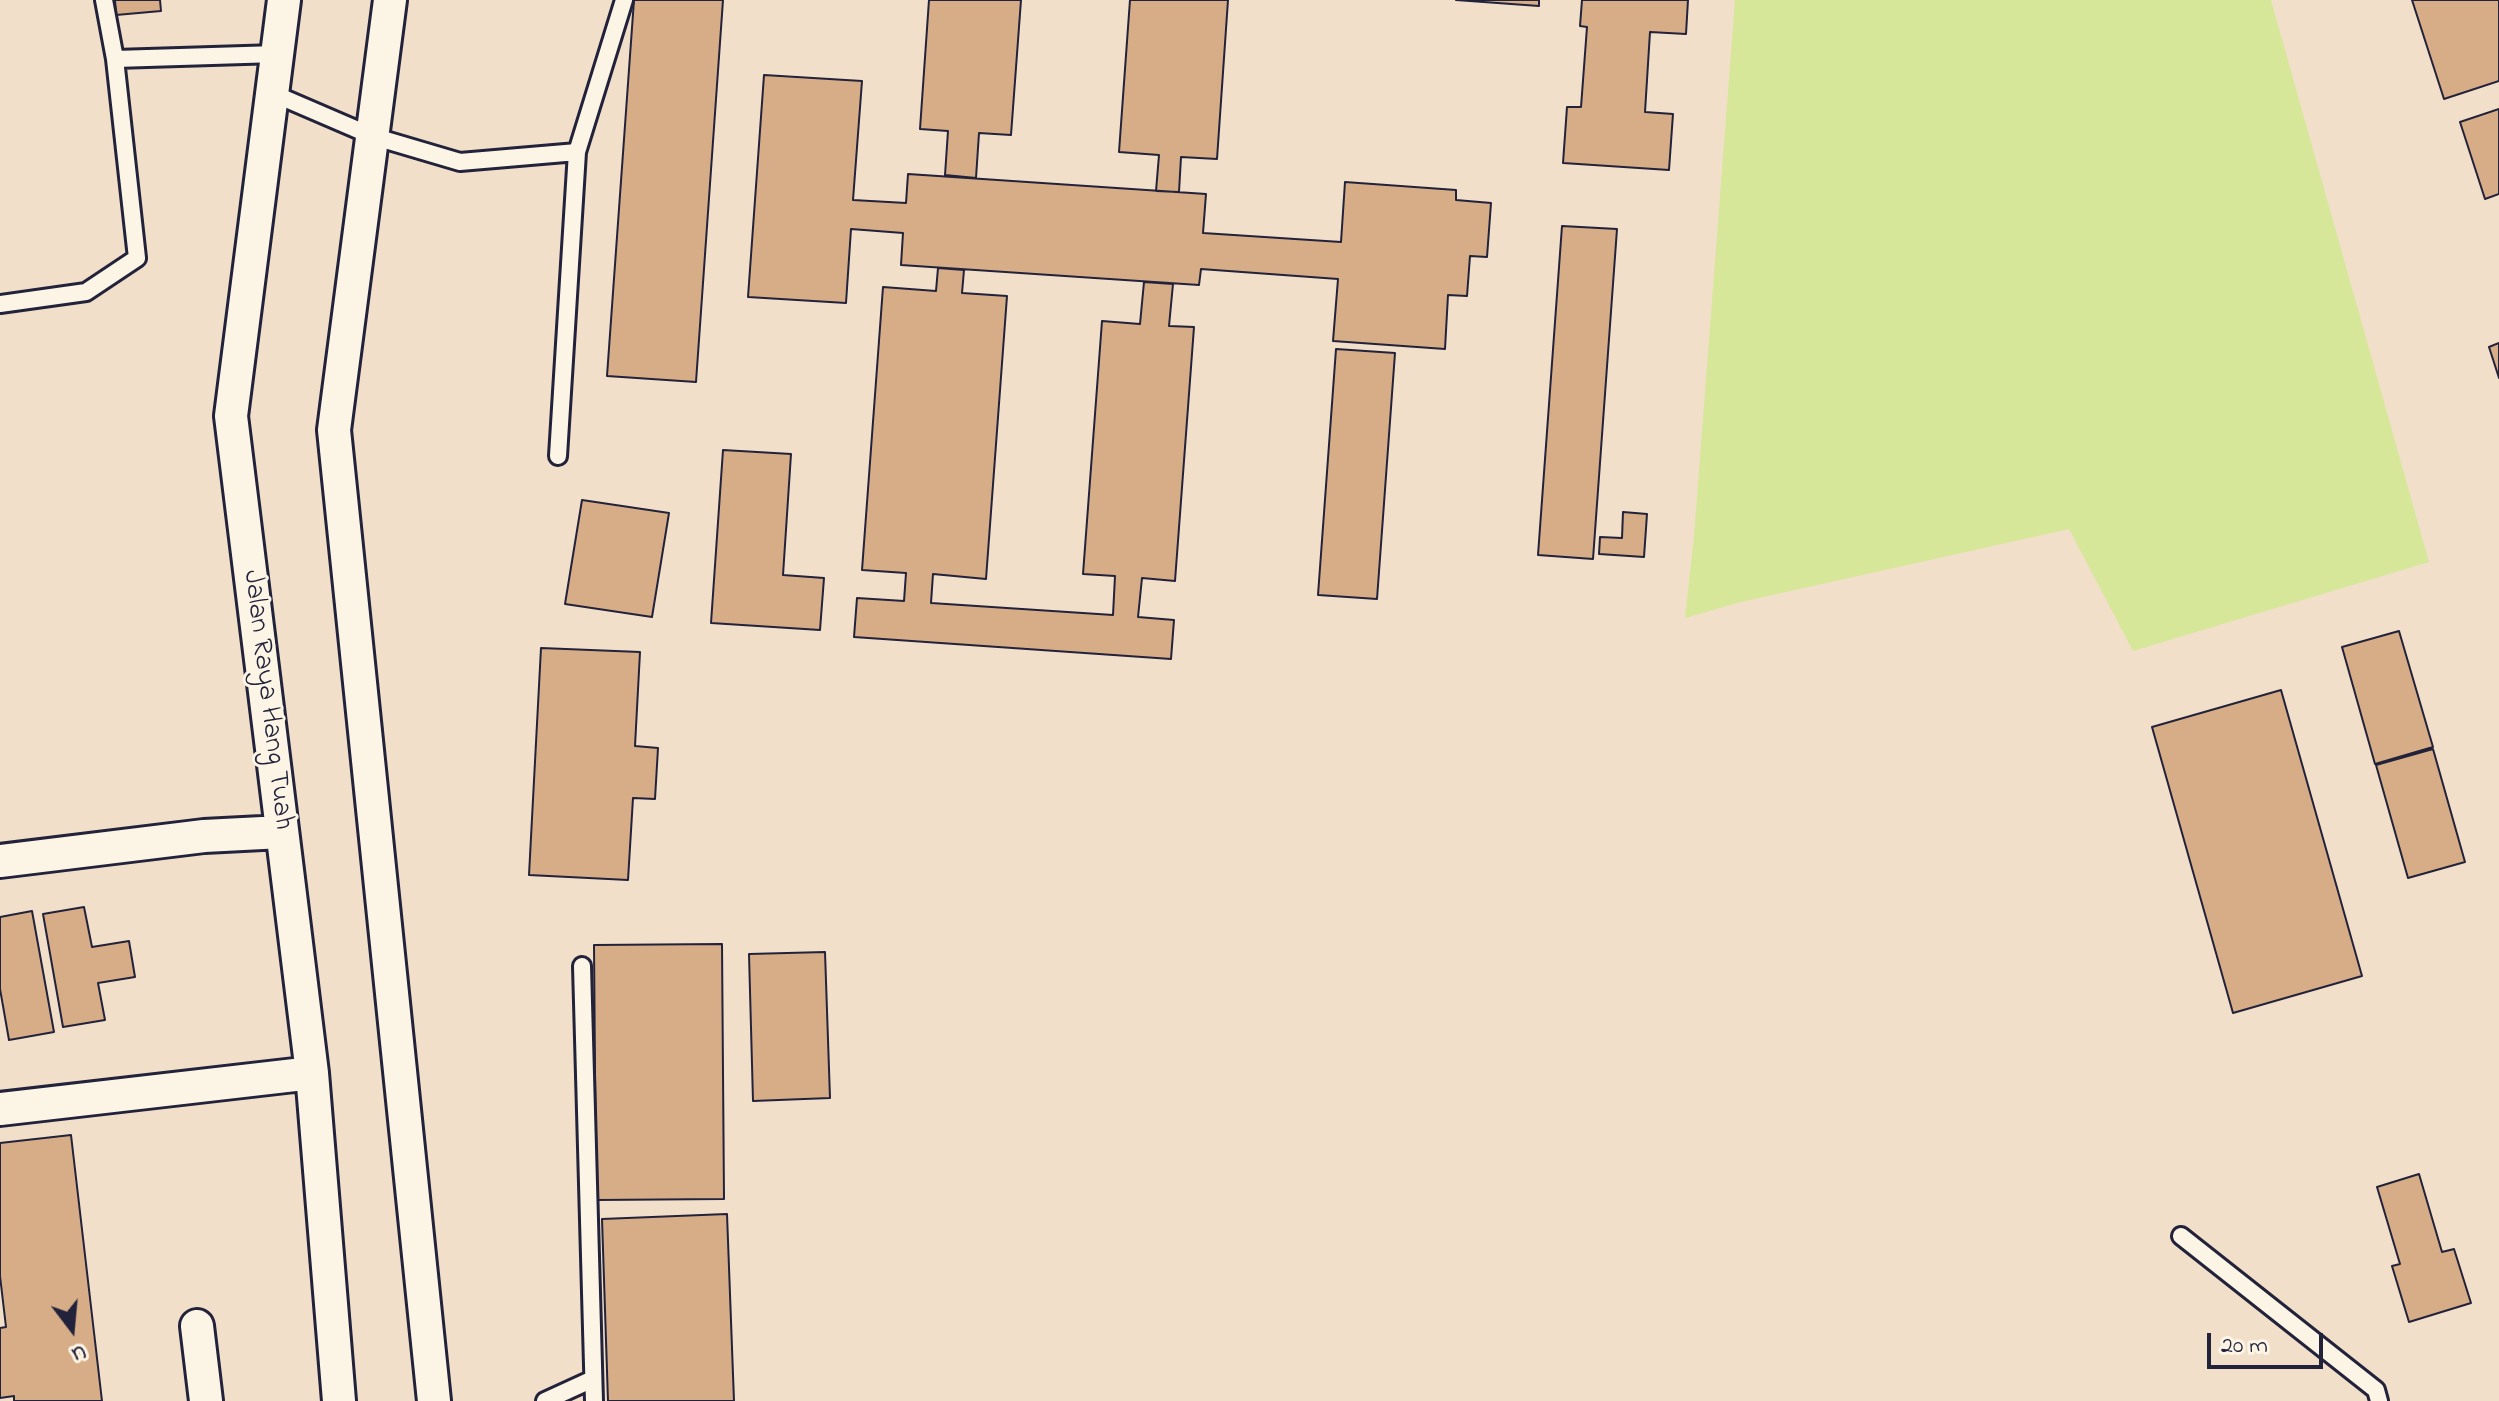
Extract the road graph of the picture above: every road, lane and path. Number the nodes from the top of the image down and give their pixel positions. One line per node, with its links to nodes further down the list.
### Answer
1 (104, 0): 6 (lane)
2 (284, 0): 5 (street, Jalan Raya Hang Tuah)
3 (390, 0): 8 (street)
4 (624, 0): 9 (lane)
5 (277, 54): 6 (lane); 7 (street, Jalan Raya Hang Tuah)
6 (115, 59): 10 (lane)
7 (272, 93): 8 (lane); 12 (street, Jalan Raya Hang Tuah)
8 (372, 136): 9 (lane); 22 (street)
9 (577, 152): 11 (lane)
10 (0, 304)
11 (558, 456)
12 (282, 832): 13 (street); 15 (street, Jalan Raya Hang Tuah)
13 (0, 861)
14 (582, 966): 19 (lane)
15 (312, 1073): 16 (street); 21 (street, Jalan Raya Hang Tuah)
16 (0, 1109)
17 (2181, 1236): 25 (lane)
18 (197, 1326): 20 (street)
19 (593, 1379): 23 (lane); 24 (lane)
20 (206, 1401)
21 (339, 1401)
22 (434, 1401)
23 (545, 1401)
24 (594, 1401)
25 (2379, 1401)

